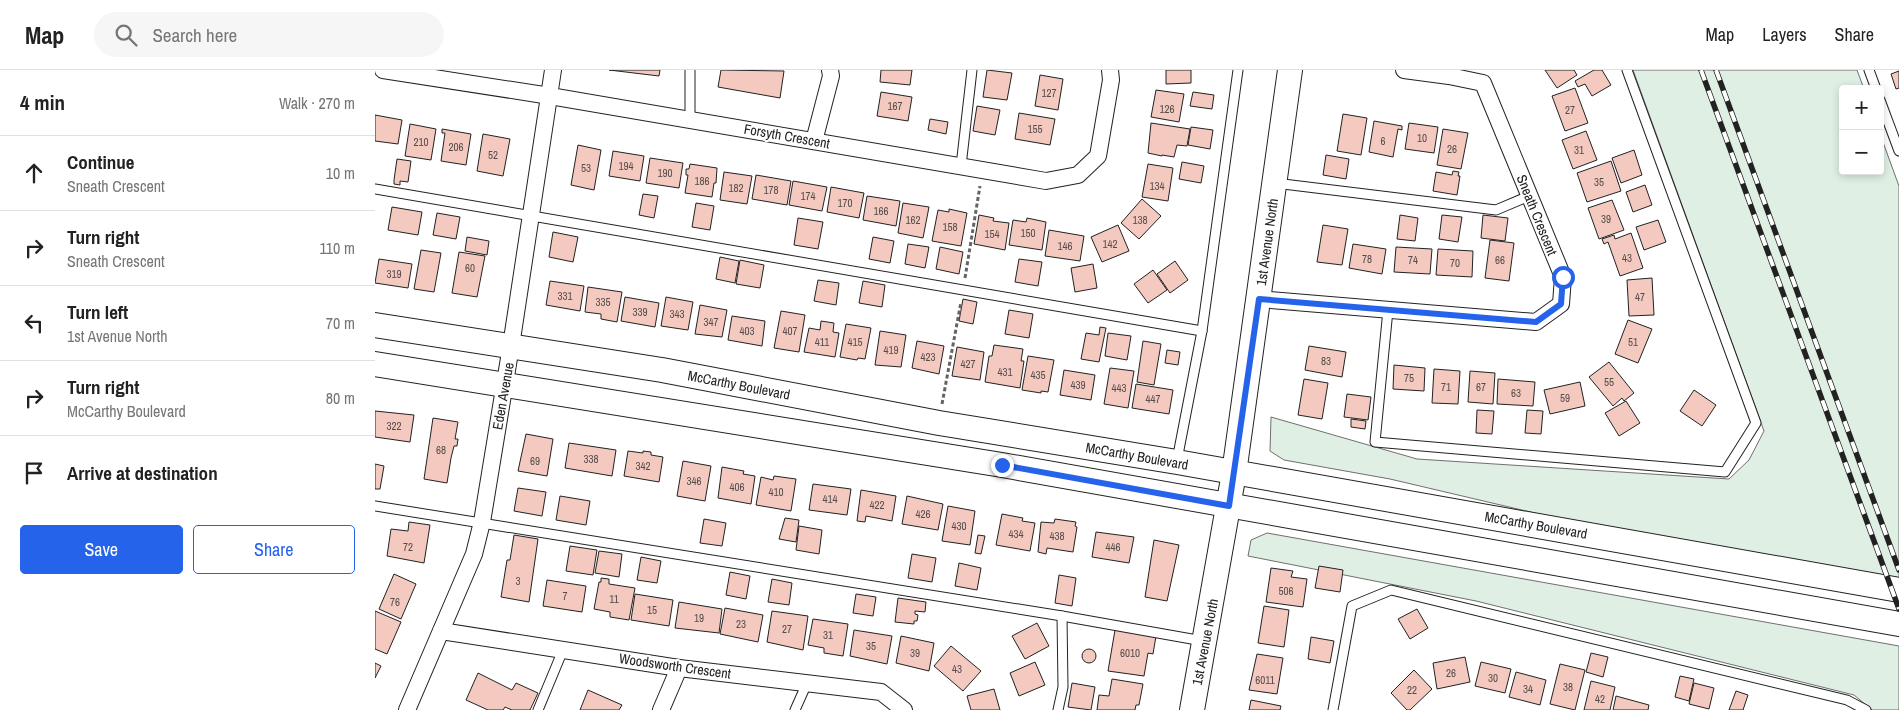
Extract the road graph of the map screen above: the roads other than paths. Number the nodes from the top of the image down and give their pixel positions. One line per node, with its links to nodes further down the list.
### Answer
1 (383, 70): 12 (street, Forsyth Crescent)
2 (553, 70): 14 (street, Eden Avenue)
3 (690, 70): 16 (lane)
4 (830, 70): 17 (street)
5 (972, 70): 19 (lane)
6 (1110, 70): 19 (street, Forsyth Crescent)
7 (1238, 70): 27 (lane)
8 (1290, 70): 20 (main road, 1st Avenue North)
9 (1404, 70): 22 (street, Sneath Crescent)
10 (1627, 70): 25 (lane)
11 (1869, 70): 13 (lane)
12 (416, 73): 14 (street, Forsyth Crescent)
13 (1875, 85)
14 (550, 96): 16 (street, Forsyth Crescent); 23 (street, Eden Avenue)
15 (1884, 111): 18 (lane)
16 (690, 120): 17 (street, Forsyth Crescent)
17 (815, 141): 19 (street, Forsyth Crescent)
18 (1899, 151)
19 (961, 166)
20 (1275, 183): 22 (lane); 24 (main road, 1st Avenue North)
21 (375, 190): 23 (lane)
22 (1529, 196): 25 (street, Sneath Crescent)
23 (531, 216): 27 (lane); 28 (street, Eden Avenue)
24 (1259, 299): 25 (street, Sneath Crescent); 32 (main road, 1st Avenue North)
25 (1388, 310)
26 (375, 325): 28 (main road, McCarthy Boulevard)
27 (1201, 331): 31 (lane)
28 (511, 346): 30 (street, Eden Avenue); 31 (main road, McCarthy Boulevard)
29 (375, 364): 30 (main road)
30 (504, 384): 34 (main road); 35 (street, Eden Avenue)
31 (1177, 462): 32 (main road, McCarthy Boulevard)
32 (1234, 473): 34 (main road, 1st Avenue North); 36 (main road, McCarthy Boulevard)
33 (375, 506): 35 (lane)
34 (1229, 506): 38 (main road); 40 (main road, 1st Avenue North)
35 (482, 522): 37 (lane); 39 (street, Eden Avenue)
36 (1899, 590)
37 (1062, 616): 40 (lane); 49 (lane)
38 (1899, 624)
39 (441, 631): 41 (street, Woodsworth Crescent); 44 (street, Eden Avenue)
40 (1205, 642): 50 (main road, 1st Avenue North)
41 (563, 650): 42 (street, Woodsworth Crescent); 45 (lane)
42 (679, 668): 43 (street, Woodsworth Crescent); 46 (street)
43 (807, 683): 47 (lane); 48 (street, Woodsworth Crescent)
44 (407, 710)
45 (538, 710)
46 (661, 710)
47 (795, 710)
48 (904, 710)
49 (1058, 710)
50 (1192, 710)
51 (1333, 710): 52 (lane)
52 (1866, 710)

